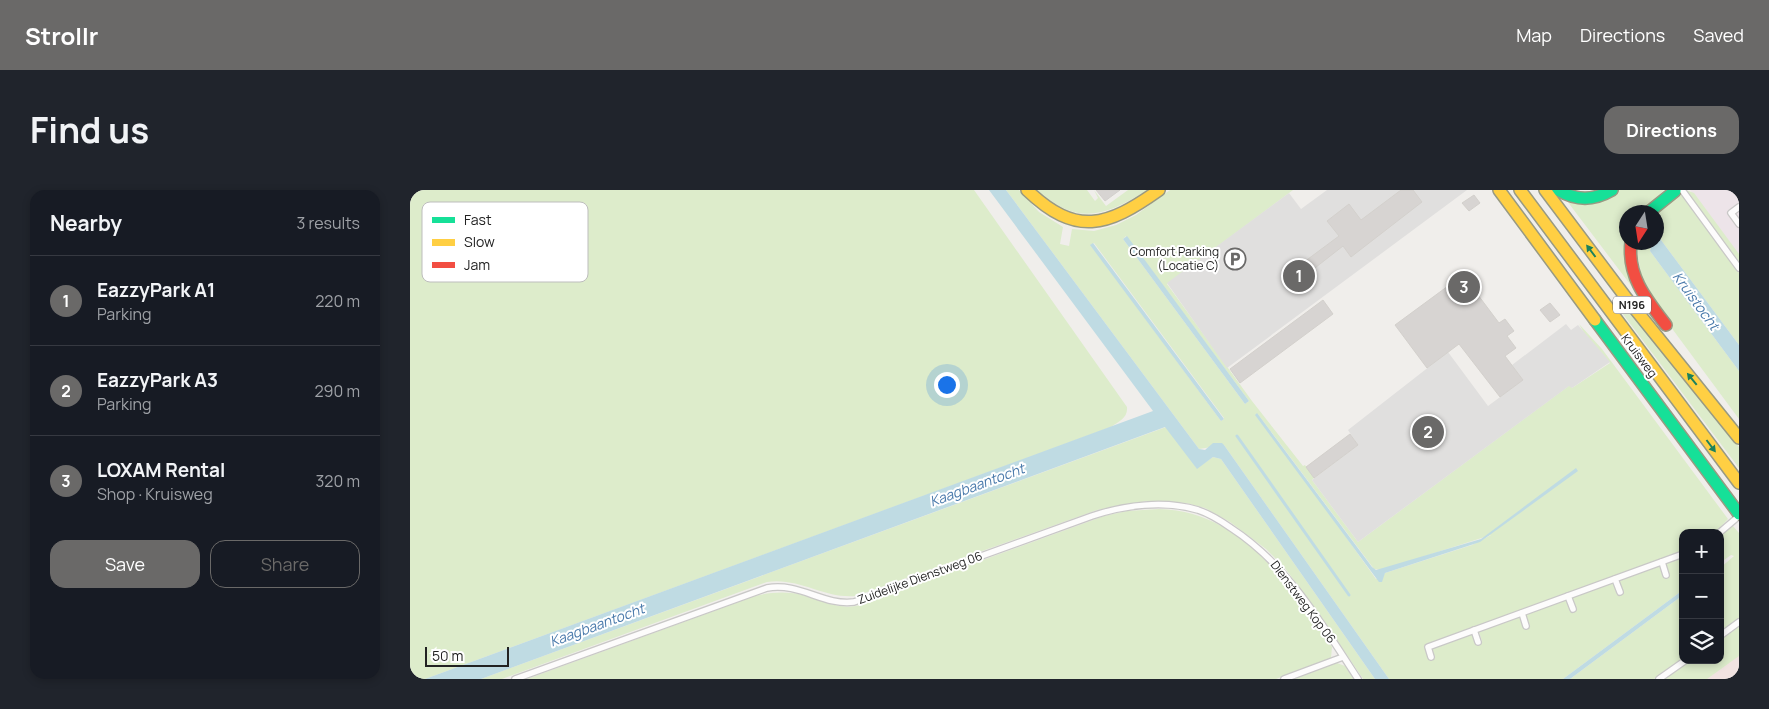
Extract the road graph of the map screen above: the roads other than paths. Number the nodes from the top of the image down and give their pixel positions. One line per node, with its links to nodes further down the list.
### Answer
1 (1027, 190): 2 (main road)
2 (1159, 190)
3 (1498, 190): 20 (main road, Kruisweg)
4 (1520, 190): 18 (main road, Kruisweg / N196, one-way to 18)
5 (1545, 190): 16 (main road, Kruisweg / N196, one-way to 5)
6 (1558, 190): 7 (main road)
7 (1612, 190)
8 (1678, 191): 9 (main road); 13 (lane)
9 (1658, 205)
10 (1739, 207): 11 (lane)
11 (1739, 224)
12 (1630, 250): 14 (main road)
13 (1739, 268)
14 (1672, 334)
15 (1683, 349): 16 (main road)
16 (1722, 416): 17 (main road, Kruisweg / N196)
17 (1739, 438)
18 (1739, 483)
19 (1185, 507): 35 (lane, Dienstweg Kop 06); 38 (lane, Zuidelijke Dienstweg 06)
20 (1739, 515): 21 (lane)
21 (1723, 529)
22 (1679, 556): 23 (lane)
23 (1662, 562): 24 (lane); 25 (lane)
24 (1666, 575)
25 (1615, 579): 26 (lane); 27 (lane)
26 (1620, 592)
27 (1568, 596): 28 (lane); 29 (lane)
28 (1573, 609)
29 (1522, 613): 31 (lane); 32 (lane)
30 (1739, 622): 33 (lane)
31 (1526, 626)
32 (1474, 630): 34 (lane); 36 (lane)
33 (1724, 633)
34 (1478, 642)
35 (1343, 657): 39 (lane); 40 (lane, Dienstweg Kop 06)
36 (1431, 657)
37 (1681, 664): 41 (lane)
38 (515, 679)
39 (1284, 679)
40 (1358, 679)
41 (1660, 679)

